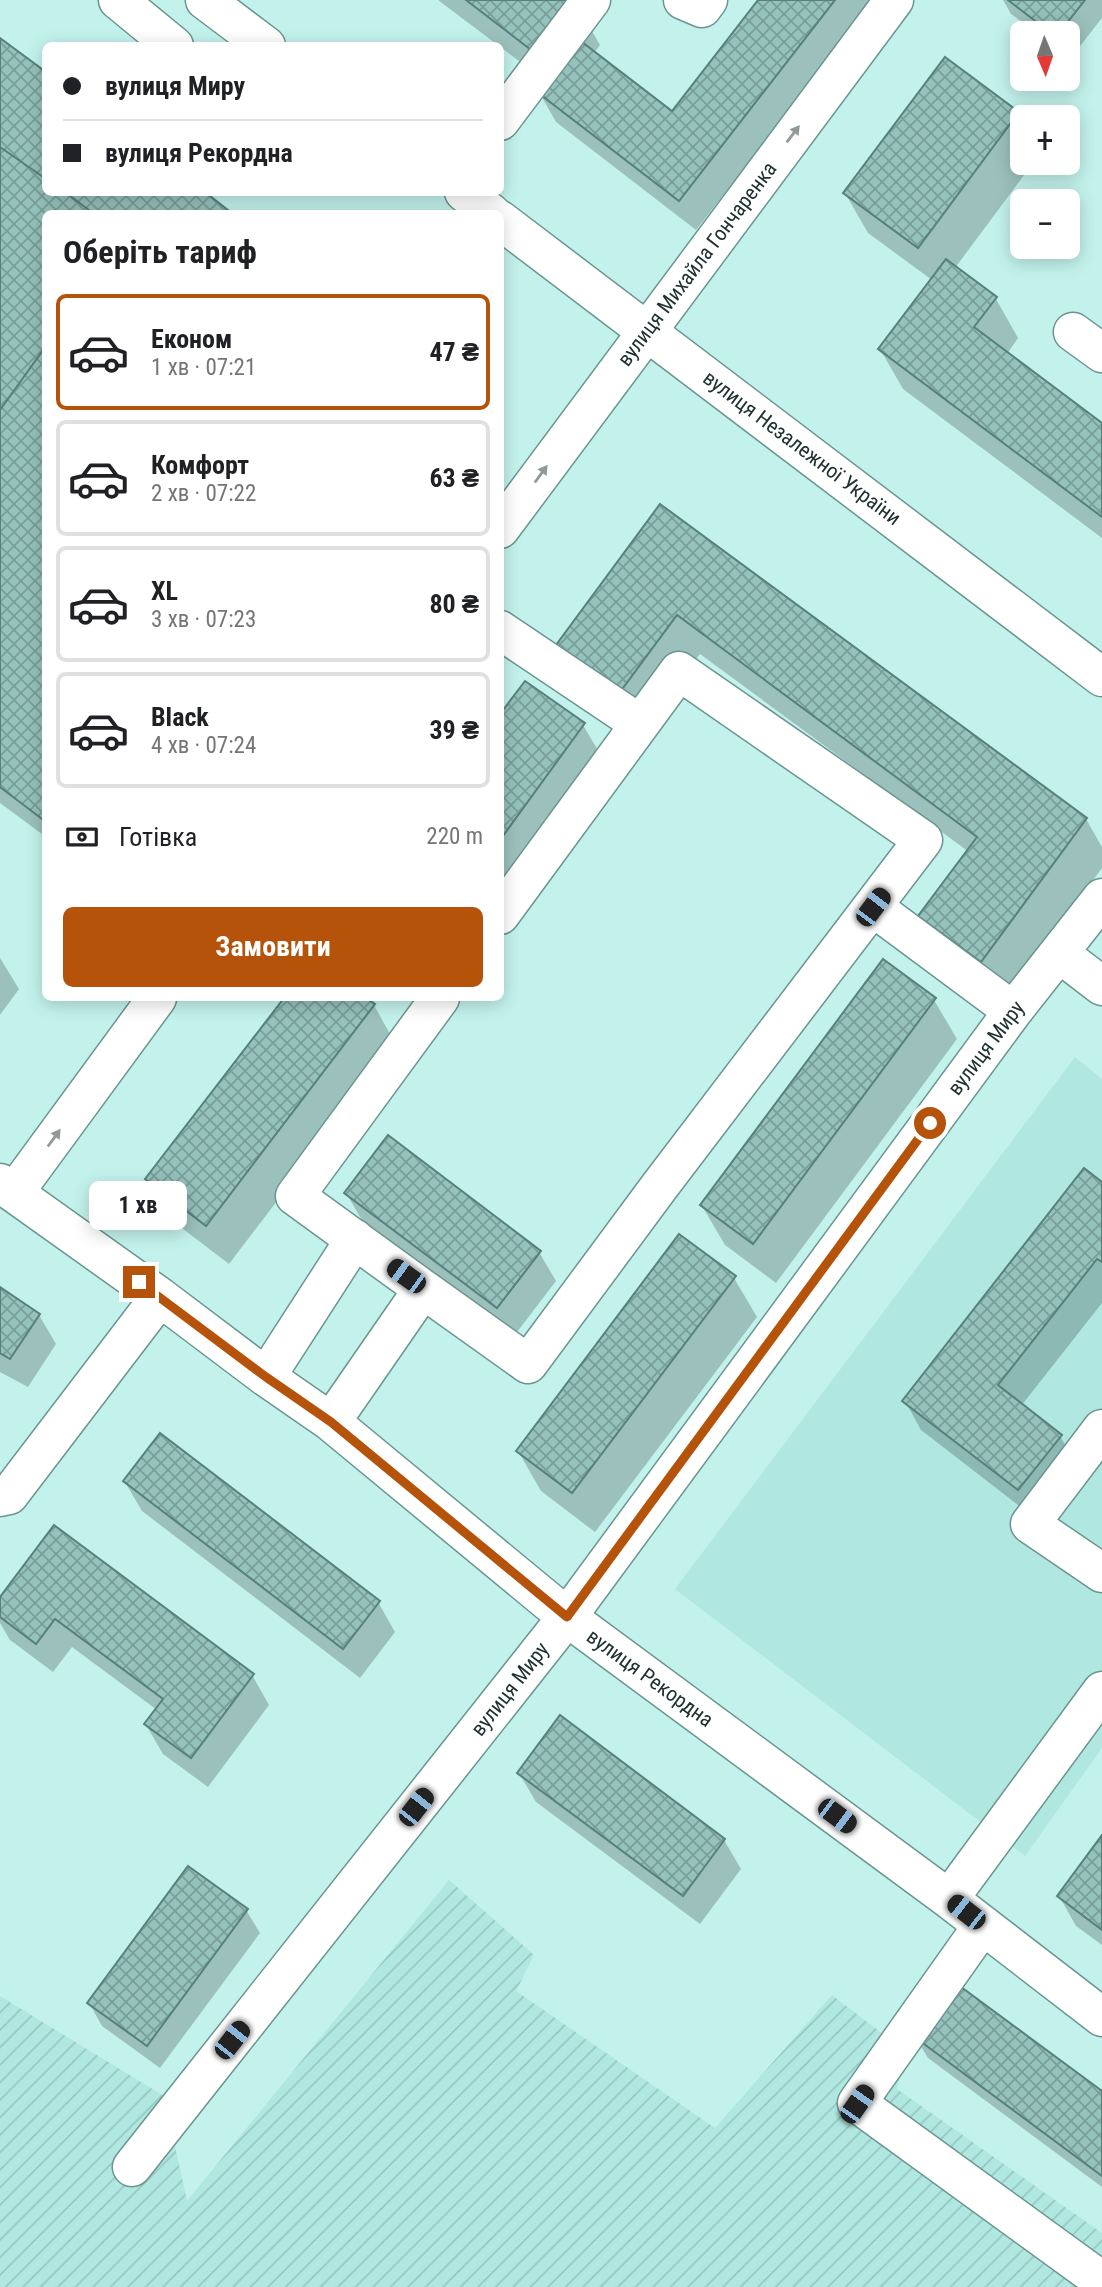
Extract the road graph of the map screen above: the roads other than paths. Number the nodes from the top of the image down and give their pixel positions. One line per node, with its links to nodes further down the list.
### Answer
1 (118, 0): 7 (street)
2 (205, 0): 8 (street)
3 (591, 0): 9 (street)
4 (683, 0): 5 (street)
5 (708, 0)
6 (894, 0): 13 (street, вулиця Михайла Гончаренка, one-way to 6)
7 (169, 42)
8 (261, 42)
9 (504, 116)
10 (469, 196): 11 (street)
11 (487, 210)
12 (504, 223): 13 (street, вулиця Незалежної України)
13 (647, 330): 14 (street, вулиця Михайла Гончаренка, one-way to 13); 16 (street, вулиця Незалежної України)
14 (504, 524)
15 (504, 633): 17 (street)
16 (1102, 677)
17 (640, 724): 19 (street); 20 (street)
18 (1102, 898): 21 (street, вулиця Миру)
19 (873, 907): 25 (street); 28 (street)
20 (504, 910)
21 (1059, 953): 22 (street); 25 (street, вулиця Миру)
22 (1102, 986)
23 (155, 1001): 26 (street, one-way to 23)
24 (438, 1001): 27 (street)
25 (1013, 1011): 35 (street, вулиця Миру)
26 (7, 1188): 29 (street, вулиця Рекордна)
27 (355, 1239): 28 (street); 30 (street)
28 (423, 1289): 31 (street)
29 (160, 1297): 30 (street, вулиця Рекордна); 33 (street)
30 (266, 1377): 31 (street, вулиця Рекордна)
31 (331, 1422): 35 (street, вулиця Рекордна)
32 (1102, 1429): 34 (street)
33 (0, 1497)
34 (1102, 1573)
35 (567, 1617): 37 (street, вулиця Рекордна); 40 (street, вулиця Миру)
36 (1102, 1690): 37 (street)
37 (949, 1899): 38 (street, вулиця Рекордна)
38 (984, 1925): 39 (street, вулиця Рекордна); 41 (street)
39 (1102, 2017)
40 (132, 2167)
41 (1102, 2281)

